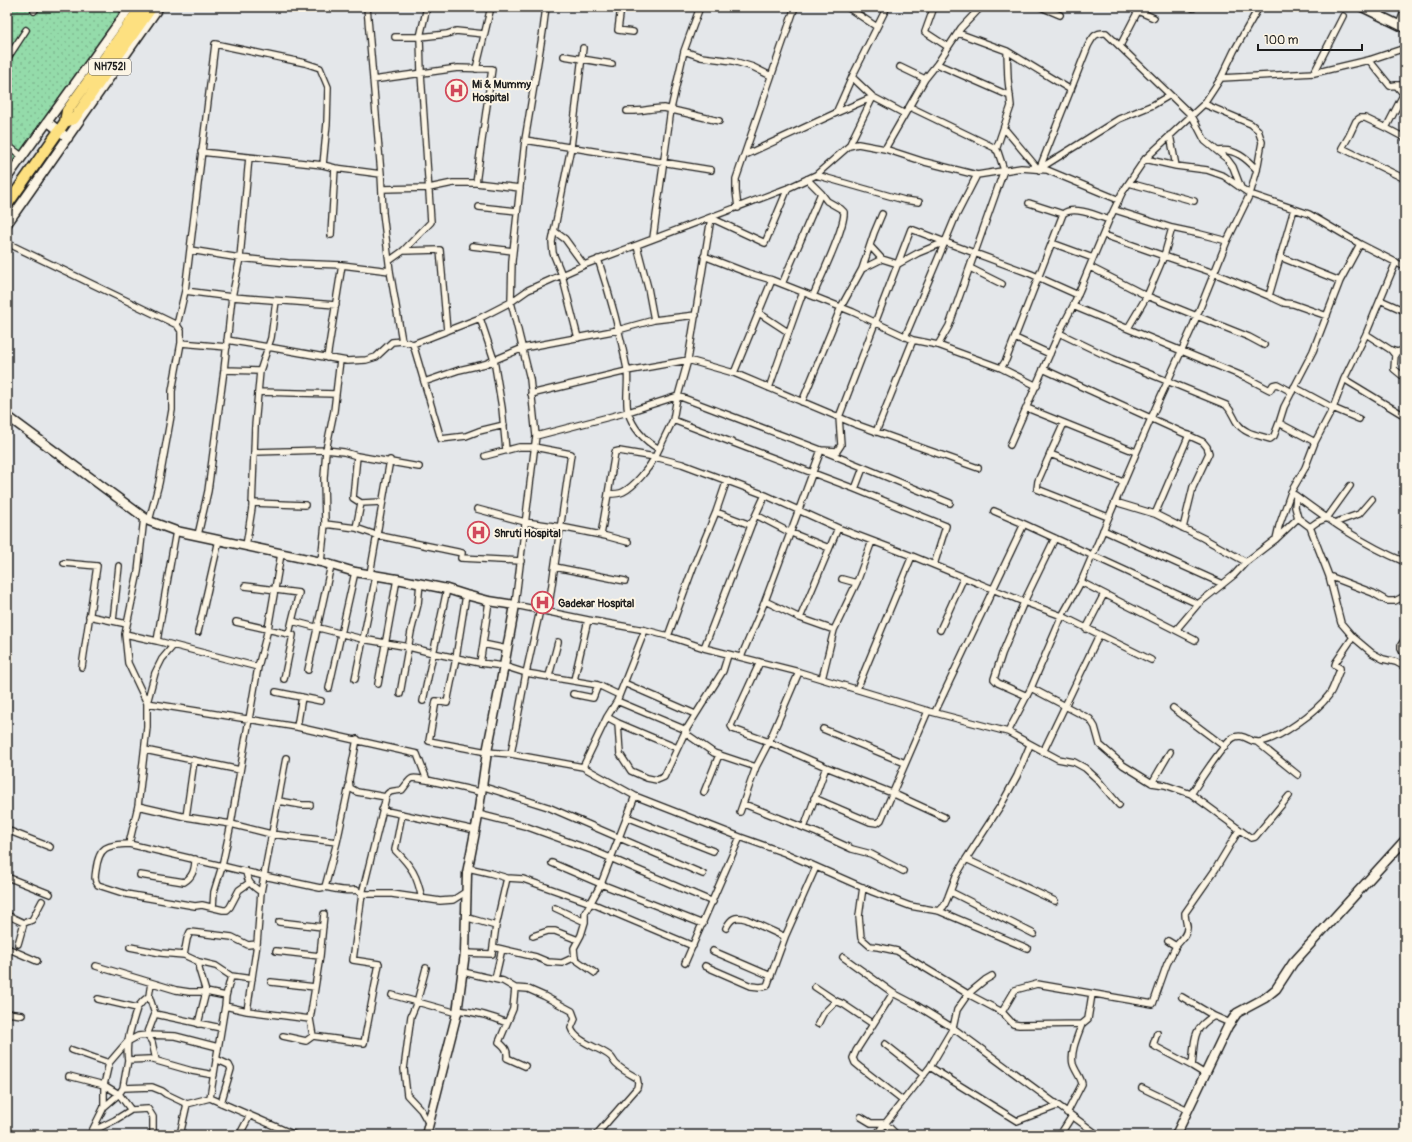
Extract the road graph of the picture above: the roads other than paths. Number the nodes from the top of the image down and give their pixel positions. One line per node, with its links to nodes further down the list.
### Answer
1 (141, 7): 71 (highway, NH752I)
2 (152, 7): 71 (highway, NH752I)
3 (159, 7): 76 (street)
4 (367, 7): 54 (street)
5 (427, 7): 33 (street)
6 (491, 7): 31 (street)
7 (546, 7): 78 (street)
8 (621, 7): 29 (street)
9 (700, 7): 38 (street)
10 (795, 7): 50 (street)
11 (847, 7): 20 (street)
12 (887, 7): 27 (street)
13 (934, 7): 35 (street)
14 (981, 7): 30 (street)
15 (1041, 7): 23 (street)
16 (1130, 7): 22 (street)
17 (1259, 7): 52 (street)
18 (1362, 7): 26 (street)
19 (127, 8): 70 (street)
20 (853, 9): 27 (street)
21 (1405, 9): 26 (street)
22 (1138, 11): 25 (street); 34 (street)
23 (1060, 15)
24 (1343, 16): 49 (street)
25 (1154, 18)
26 (1402, 26)
27 (877, 27): 51 (street)
28 (26, 30): 41 (street)
29 (633, 32)
30 (958, 33): 35 (street); 39 (street)
31 (484, 34): 33 (street); 47 (street)
32 (395, 37): 33 (street)
33 (420, 37): 48 (street)
34 (1120, 46): 57 (street); 58 (street)
35 (948, 47): 45 (street)
36 (583, 48): 42 (street)
37 (1405, 48): 43 (street)
38 (684, 51): 50 (street); 64 (street)
39 (1007, 51): 57 (street); 60 (street)
40 (564, 56): 42 (street)
41 (7, 59)
42 (581, 59): 44 (street); 81 (street)
43 (1369, 60): 49 (street); 55 (street)
44 (612, 64)
45 (937, 64): 53 (street); 60 (street)
46 (900, 67): 53 (street)
47 (476, 69): 48 (street); 105 (street)
48 (421, 73): 54 (street); 106 (street)
49 (1314, 73): 52 (street)
50 (771, 76): 86 (street)
51 (852, 77): 61 (street); 66 (street)
52 (1221, 78): 62 (street)
53 (925, 79): 63 (street)
54 (373, 80): 98 (street)
55 (1396, 85): 56 (street); 59 (street)
56 (1405, 85)
57 (1071, 90): 96 (street)
58 (1170, 95): 68 (street); 96 (street)
59 (1404, 95): 73 (street)
60 (1010, 96): 72 (street)
61 (873, 97): 66 (street); 67 (street); 80 (street)
62 (1204, 104): 68 (street); 97 (street)
63 (910, 107): 67 (street); 83 (street)
64 (671, 110): 65 (street); 69 (street); 90 (street)
65 (627, 111)
66 (836, 112): 86 (street)
67 (905, 114): 82 (street)
68 (1192, 116): 75 (street); 84 (street)
69 (719, 121)
70 (48, 122): 74 (street); 87 (street)
71 (65, 122): 74 (highway, NH752I)
72 (1004, 128): 83 (street); 96 (street)
73 (1386, 128): 77 (street); 103 (street)
74 (59, 131): 76 (street); 117 (highway, NH752I)
75 (1170, 135): 89 (street); 92 (street)
76 (68, 138): 127 (street)
77 (1405, 138)
78 (525, 140): 81 (street); 107 (street)
79 (7, 145): 87 (street)
80 (849, 146): 82 (street); 100 (street)
81 (571, 147): 90 (street); 129 (street)
82 (885, 149): 99 (street)
83 (996, 150): 95 (street)
84 (1218, 151): 97 (street); 109 (street)
85 (201, 152): 88 (street); 91 (street); 141 (street)
86 (745, 155): 119 (street)
87 (23, 157): 101 (street)
88 (249, 157): 91 (street); 148 (street)
89 (1145, 159): 92 (street); 104 (street)
90 (663, 162): 94 (street); 132 (street)
91 (323, 165): 93 (street)
92 (1176, 166): 109 (street)
93 (335, 168): 98 (street); 130 (street)
94 (711, 170)
95 (1004, 170): 96 (street); 99 (street); 144 (street)
96 (1039, 170): 113 (street)
97 (1257, 170): 112 (street)
98 (381, 174): 110 (street)
99 (977, 174): 134 (street)
100 (816, 175): 102 (street); 115 (street)
101 (7, 178)
102 (807, 179): 108 (street); 111 (street)
103 (1405, 180)
104 (1129, 183): 113 (street); 114 (street)
105 (476, 184): 106 (street); 107 (street)
106 (429, 188): 110 (street); 143 (street)
107 (520, 188): 122 (street)
108 (788, 188): 119 (street); 125 (street)
109 (1241, 188): 112 (street)
110 (382, 189): 152 (street)
111 (821, 193): 167 (street); 172 (street)
112 (1250, 194): 120 (street); 133 (street)
113 (1119, 200): 121 (street)
114 (1194, 201)
115 (919, 202)
116 (1029, 203): 124 (street)
117 (7, 205)
118 (479, 208): 122 (street)
119 (738, 208): 125 (street)
120 (1294, 209): 137 (street); 147 (street)
121 (1114, 210): 126 (street); 128 (street)
122 (517, 212): 142 (street)
123 (882, 214): 140 (street)
124 (1063, 214): 126 (street); 136 (street)
125 (711, 218): 132 (street); 145 (street)
126 (1109, 220): 131 (street)
127 (7, 224)
128 (1172, 228): 133 (street); 146 (street)
129 (554, 232): 156 (street); 163 (street)
130 (331, 235)
131 (1104, 235): 146 (street); 149 (street)
132 (653, 238): 139 (street)
133 (1227, 241): 162 (street)
134 (945, 242): 144 (street); 154 (street); 154 (street); 197 (street)
135 (7, 243): 190 (street)
136 (1052, 244): 149 (street); 164 (street)
137 (1360, 244): 153 (street); 166 (street)
138 (472, 246): 142 (street)
139 (637, 246): 150 (street); 188 (street)
140 (870, 246): 151 (street); 160 (street)
141 (190, 250): 148 (street); 169 (street)
142 (513, 251): 178 (street)
143 (402, 252): 152 (street); 192 (street)
144 (975, 254): 159 (street); 164 (street)
145 (704, 256): 165 (street); 184 (street)
146 (1164, 256): 162 (street); 173 (street)
147 (1280, 257): 166 (street); 174 (street)
148 (240, 258): 155 (street); 175 (street)
149 (1093, 258): 157 (street)
150 (598, 259): 156 (street); 193 (street)
151 (882, 259): 154 (street); 160 (street)
152 (389, 261): 161 (street)
153 (1396, 262): 158 (street); 176 (street)
154 (898, 264): 189 (street)
155 (342, 265): 161 (street); 179 (street)
156 (584, 265): 163 (street)
157 (1090, 267): 171 (street); 173 (street)
158 (1405, 267)
159 (970, 268): 168 (street); 205 (street)
160 (862, 269): 181 (street)
161 (390, 271): 202 (street)
162 (1214, 273): 174 (street); 185 (street)
163 (562, 275): 178 (street); 198 (street)
164 (1039, 278): 171 (street); 199 (street)
165 (772, 280): 167 (street); 183 (street)
166 (1340, 280): 186 (street)
167 (782, 284): 170 (street)
168 (1002, 284)
169 (185, 291): 175 (street); 190 (street)
170 (803, 292): 172 (street); 194 (street)
171 (1078, 294): 180 (street)
172 (813, 296): 181 (street)
173 (1147, 296): 185 (street); 191 (street)
174 (1269, 296): 186 (street)
175 (232, 297): 177 (street); 200 (street)
176 (1380, 300): 182 (street); 196 (street)
177 (276, 301): 179 (street); 207 (street)
178 (511, 302): 187 (street); 209 (street)
179 (336, 305): 214 (street)
180 (1073, 306): 191 (street); 195 (street)
181 (841, 307): 189 (street); 235 (street)
182 (1405, 311)
183 (759, 313): 194 (street); 223 (street)
184 (696, 315): 188 (street); 217 (street)
185 (1197, 316): 206 (street); 210 (street)
186 (1327, 316): 230 (street)
187 (480, 318): 192 (street); 216 (street)
188 (654, 320): 193 (street)
189 (875, 322): 197 (street); 241 (street)
190 (178, 325): 203 (street)
191 (1128, 328): 210 (street)
192 (447, 330): 204 (street)
193 (618, 330): 198 (street); 222 (street)
194 (788, 332): 229 (street)
195 (1059, 333): 213 (street); 226 (street)
196 (1366, 334): 211 (street); 225 (street)
197 (905, 337): 201 (street)
198 (578, 338): 209 (street)
199 (1016, 338): 213 (street); 218 (street)
200 (227, 340): 207 (street); 208 (street)
201 (913, 340): 205 (street); 248 (street)
202 (402, 342): 204 (street); 215 (street)
203 (181, 343): 208 (street); 292 (street)
204 (414, 344): 227 (street)
205 (938, 345): 218 (street)
206 (1264, 345)
207 (268, 347): 214 (street); 221 (street)
208 (226, 348): 220 (street)
209 (523, 348): 216 (street); 233 (street)
210 (1182, 350): 226 (street); 230 (street)
211 (1391, 350): 212 (street); 224 (street)
212 (1405, 350)
213 (1050, 354): 219 (street)
214 (327, 358): 215 (street)
215 (340, 360): 232 (street)
216 (494, 360): 227 (street); 247 (street)
217 (688, 360): 222 (street); 223 (street); 234 (street)
218 (1001, 368): 228 (street)
219 (1043, 369): 228 (street); 242 (street)
220 (224, 370): 221 (street); 306 (street)
221 (260, 371): 231 (street)
222 (627, 371): 233 (street); 238 (street)
223 (734, 373): 229 (street)
224 (1405, 378)
225 (1344, 379): 237 (street); 240 (street)
226 (1168, 381): 242 (street); 246 (street)
227 (424, 382): 247 (street)
228 (1037, 386): 236 (street)
229 (769, 388): 235 (street)
230 (1293, 389): 237 (street); 246 (street)
231 (258, 392): 232 (street); 258 (street)
232 (336, 394): 255 (street)
233 (531, 394): 250 (street)
234 (678, 396): 238 (street); 244 (street); 257 (street)
235 (802, 402): 241 (street)
236 (1027, 408): 245 (street); 252 (street)
237 (1333, 408): 243 (street); 251 (street)
238 (628, 412): 250 (street); 254 (street)
239 (7, 416): 292 (street)
240 (1405, 416)
241 (839, 417): 248 (street); 257 (street)
242 (1151, 418): 249 (street); 259 (street)
243 (1359, 419)
244 (673, 420): 254 (street); 268 (street)
245 (1064, 423): 259 (street); 260 (street)
246 (1279, 423): 251 (street)
247 (504, 425): 256 (street)
248 (876, 432): 267 (street)
249 (1189, 435): 287 (street); 302 (street)
250 (536, 436): 253 (street)
251 (1315, 442): 274 (street)
252 (1010, 445)
253 (534, 447): 256 (street); 293 (street); 298 (street)
254 (659, 449): 263 (street)
255 (326, 450): 258 (street); 261 (street); 296 (street)
256 (506, 450): 262 (street)
257 (821, 450): 266 (street); 268 (street)
258 (254, 452): 279 (street)
259 (1136, 452): 270 (street)
260 (1050, 454): 270 (street); 289 (street)
261 (357, 456): 264 (street); 280 (street)
262 (485, 456)
263 (655, 457): 269 (street); 273 (street); 273 (street)
264 (390, 460): 265 (street); 277 (street)
265 (420, 467)
266 (863, 468): 272 (street); 281 (street)
267 (978, 468)
268 (813, 473): 272 (street); 284 (street)
269 (727, 480): 275 (street); 286 (street)
270 (1123, 482): 278 (street)
271 (1350, 486): 291 (street)
272 (855, 489): 325 (street)
273 (608, 494): 308 (street)
274 (1294, 494): 290 (street); 291 (street); 310 (street)
275 (765, 495): 284 (street); 288 (street)
276 (1372, 498): 295 (street)
277 (382, 502): 280 (street); 307 (street)
278 (1115, 502): 287 (street); 289 (street)
279 (252, 503): 282 (street); 314 (street)
280 (361, 503): 300 (street)
281 (950, 503)
282 (305, 505)
283 (477, 509): 293 (street)
284 (798, 511): 301 (street); 305 (street)
285 (994, 511): 297 (street)
286 (716, 512): 294 (street); 373 (street)
287 (1155, 514): 302 (street)
288 (756, 515): 294 (street); 305 (street)
289 (1108, 517): 303 (street)
290 (1298, 518): 299 (street); 310 (street)
291 (1327, 518): 295 (street); 299 (street)
292 (146, 519): 304 (street); 360 (street)
293 (525, 522): 298 (street); 319 (street)
294 (752, 523): 384 (street)
295 (1334, 523): 322 (street)
296 (325, 524): 300 (street); 320 (street)
297 (1024, 524): 309 (street); 340 (street)
298 (561, 527): 308 (street); 327 (street)
299 (1310, 527): 331 (street)
300 (356, 528): 307 (street)
301 (838, 528): 312 (street); 315 (street)
302 (1183, 528): 321 (street)
303 (1103, 530): 317 (street); 338 (street)
304 (176, 531): 306 (street); 378 (street)
305 (790, 532): 315 (street); 347 (street)
306 (198, 535): 311 (street)
307 (376, 535): 319 (street); 329 (street)
308 (601, 535): 313 (street)
309 (1056, 538): 317 (street); 348 (street)
310 (1276, 539): 321 (street)
311 (219, 540): 314 (street); 368 (street)
312 (872, 541): 318 (street); 335 (street)
313 (628, 542)
314 (246, 546): 316 (street)
315 (829, 548): 355 (street)
316 (282, 554): 320 (street); 341 (street)
317 (1092, 555): 336 (street); 349 (street)
318 (912, 556): 325 (street); 411 (street)
319 (521, 561): 350 (street)
320 (321, 562): 324 (street)
321 (1246, 562): 338 (street)
322 (1405, 562)
323 (64, 564): 353 (street)
324 (331, 565): 328 (street); 361 (street)
325 (934, 565): 330 (street)
326 (119, 566): 357 (street)
327 (555, 567): 334 (street); 352 (street)
328 (354, 572): 329 (street); 369 (street)
329 (373, 575): 332 (street); 375 (street)
330 (964, 576): 340 (street); 366 (street)
331 (1329, 576): 345 (street); 374 (street)
332 (398, 579): 337 (street); 379 (street)
333 (842, 579): 335 (street)
334 (625, 581)
335 (857, 582): 365 (street)
336 (1081, 582): 343 (street); 354 (street)
337 (420, 584): 342 (street); 383 (street)
338 (1223, 584): 349 (street)
339 (245, 586): 341 (street)
340 (992, 588): 348 (street); 425 (street)
341 (276, 589): 358 (street); 362 (street)
342 (447, 589): 344 (street); 386 (street)
343 (1104, 594): 363 (street); 367 (street)
344 (466, 595): 346 (street); 390 (street)
345 (1405, 596)
346 (490, 601): 350 (street); 381 (street)
347 (765, 601): 355 (street); 389 (street)
348 (1024, 602): 354 (street); 416 (street)
349 (1198, 604): 367 (street)
350 (515, 605): 351 (street); 385 (street)
351 (540, 610): 352 (street); 400 (street)
352 (548, 612): 356 (street)
353 (89, 616): 357 (street); 396 (street)
354 (1062, 616): 363 (street); 410 (street)
355 (800, 618): 365 (street)
356 (588, 620): 364 (street); 405 (street)
357 (113, 621): 360 (street)
358 (292, 621): 361 (street); 371 (street)
359 (236, 622): 362 (street)
360 (127, 624): 370 (street)
361 (318, 627): 369 (street); 398 (street)
362 (268, 629): 371 (street); 394 (street)
363 (1086, 629): 372 (street)
364 (645, 630): 373 (street); 406 (street)
365 (834, 630): 403 (street)
366 (940, 630)
367 (1176, 630): 377 (street)
368 (198, 632)
369 (341, 633): 375 (street); 409 (street)
370 (125, 634): 378 (street); 421 (street)
371 (289, 634): 404 (street)
372 (1099, 635): 391 (street); 422 (street)
373 (668, 636): 384 (street)
374 (1353, 638): 397 (street); 436 (street)
375 (362, 639): 379 (street); 402 (street)
376 (1405, 639): 388 (street)
377 (1195, 640)
378 (157, 641): 382 (street)
379 (386, 642): 383 (street); 407 (street)
380 (558, 642): 401 (street)
381 (483, 644): 385 (street); 393 (street)
382 (173, 646): 394 (street); 421 (street)
383 (409, 646): 386 (street); 413 (street)
384 (704, 648): 387 (street)
385 (507, 649): 395 (street)
386 (433, 653): 390 (street); 419 (street)
387 (728, 655): 389 (street); 426 (street)
388 (1405, 656)
389 (741, 657): 392 (street)
390 (456, 658): 393 (street); 441 (street)
391 (1152, 660)
392 (760, 662): 399 (street); 435 (street)
393 (480, 663): 395 (street)
394 (258, 666): 428 (street)
395 (504, 666): 400 (street); 441 (street)
396 (82, 667)
397 (1405, 667)
398 (308, 670)
399 (799, 672): 403 (street); 435 (street)
400 (526, 673): 401 (street); 444 (street)
401 (549, 676): 405 (street)
402 (355, 679)
403 (822, 679): 411 (street)
404 (284, 680)
405 (574, 680): 408 (street)
406 (624, 683): 415 (street); 426 (street)
407 (378, 684)
408 (598, 685): 414 (street); 415 (street)
409 (329, 688)
410 (1031, 688): 416 (street); 422 (street)
411 (857, 689): 424 (street)
412 (276, 692): 417 (street)
413 (400, 694)
414 (573, 694)
415 (619, 695): 420 (street)
416 (1027, 696): 433 (street)
417 (302, 697): 418 (street); 430 (street)
418 (321, 701)
419 (423, 701)
420 (617, 701): 427 (street); 432 (street)
421 (147, 703): 428 (street); 440 (street)
422 (1065, 705): 442 (street); 455 (street)
423 (1173, 708): 438 (street)
424 (928, 711): 425 (street); 448 (street)
425 (935, 712): 433 (street)
426 (695, 714): 432 (street)
427 (607, 717): 429 (street); 449 (street)
428 (249, 718): 430 (street); 452 (street)
429 (618, 723): 439 (street); 439 (street)
430 (296, 727): 434 (street)
431 (823, 729): 448 (street)
432 (686, 730): 439 (street); 445 (street)
433 (1008, 732): 437 (street)
434 (357, 740): 454 (street); 456 (street)
435 (769, 742): 450 (street); 451 (street)
436 (1257, 742): 438 (street); 453 (street)
437 (1030, 745): 442 (street); 491 (street)
438 (1225, 747): 460 (street)
439 (677, 748)
440 (145, 750): 447 (street); 469 (street)
441 (487, 752): 444 (street); 457 (street)
442 (1043, 752): 468 (street)
443 (1170, 752): 455 (street)
444 (511, 754): 449 (street)
445 (719, 756): 450 (street); 458 (street)
446 (286, 758): 465 (street)
447 (194, 761): 452 (street); 474 (street)
448 (906, 763): 459 (street)
449 (583, 767): 461 (street)
450 (756, 767): 466 (street)
451 (826, 768): 459 (street); 464 (street)
452 (240, 770): 477 (street)
453 (1298, 775)
454 (427, 780): 457 (street); 463 (street)
455 (1152, 783): 460 (street)
456 (349, 786): 463 (street); 486 (street)
457 (481, 789): 473 (street); 484 (street)
458 (704, 792)
459 (892, 793): 464 (street); 476 (street)
460 (1191, 794): 481 (street)
461 (635, 796): 475 (street); 483 (street)
462 (1289, 796): 481 (street)
463 (386, 797): 470 (street)
464 (814, 798): 478 (street)
465 (279, 801): 467 (street); 482 (street)
466 (744, 804): 471 (street); 478 (street)
467 (310, 805)
468 (1119, 805)
469 (138, 806): 474 (street); 487 (street)
470 (382, 810): 472 (street); 512 (street)
471 (740, 812)
472 (402, 814): 480 (street); 513 (street)
473 (478, 814): 480 (street); 490 (street)
474 (186, 817): 477 (street)
475 (628, 817): 484 (street); 489 (street)
476 (944, 817)
477 (231, 824): 482 (street); 494 (street)
478 (804, 828): 498 (street)
479 (7, 830): 488 (street)
480 (475, 830): 496 (street)
481 (1239, 830): 539 (street)
482 (271, 834): 486 (street); 501 (street)
483 (740, 837): 495 (street); 516 (street)
484 (619, 838): 490 (street); 499 (street)
485 (1405, 840): 592 (street)
486 (337, 842): 506 (street)
487 (129, 844): 492 (street); 518 (street)
488 (50, 846)
489 (714, 851)
490 (611, 858): 505 (street); 516 (street)
491 (966, 858): 510 (street); 515 (street)
492 (195, 859): 494 (street); 500 (street)
493 (552, 863): 505 (street)
494 (222, 866): 497 (street); 518 (street)
495 (816, 867): 507 (street); 533 (street)
496 (468, 868): 502 (street); 508 (street)
497 (246, 871): 501 (street); 504 (street)
498 (904, 871)
499 (703, 874)
500 (140, 875)
501 (264, 876): 506 (street); 509 (street)
502 (507, 878): 517 (street); 528 (street)
503 (8, 879): 511 (street)
504 (249, 883): 509 (street); 518 (street)
505 (601, 884): 517 (street); 527 (street)
506 (325, 887): 512 (street)
507 (862, 887): 520 (street); 572 (street)
508 (466, 891): 513 (street); 523 (street)
509 (261, 892): 537 (street)
510 (951, 892): 520 (street); 531 (street)
511 (50, 894)
512 (362, 894): 513 (street); 602 (street)
513 (422, 899)
514 (42, 901): 526 (street)
515 (1055, 901)
516 (713, 902): 527 (street)
517 (591, 903): 525 (street); 538 (street)
518 (213, 907)
519 (555, 908): 525 (street)
520 (939, 911): 543 (street)
521 (324, 914): 529 (street)
522 (7, 915): 526 (street)
523 (465, 917): 528 (street); 547 (street)
524 (279, 922): 529 (street)
525 (585, 922): 534 (street)
526 (24, 923): 536 (street)
527 (703, 924): 538 (street)
528 (496, 926): 541 (street)
529 (323, 927): 549 (street)
530 (726, 928): 533 (street)
531 (1034, 934)
532 (533, 936): 534 (street)
533 (785, 937): 561 (street)
534 (578, 940): 550 (street)
535 (1168, 941): 539 (street)
536 (18, 944)
537 (258, 944): 548 (street); 564 (street)
538 (693, 946): 554 (street)
539 (1176, 946): 573 (street)
540 (130, 947): 548 (street)
541 (493, 947): 544 (street); 547 (street)
542 (7, 948): 552 (street)
543 (1027, 948)
544 (502, 949): 550 (street); 563 (street)
545 (276, 951): 549 (street)
546 (713, 951): 561 (street)
547 (465, 954): 558 (street)
548 (184, 955): 553 (street)
549 (320, 956): 567 (street)
550 (575, 957): 559 (street)
551 (844, 957): 571 (street)
552 (37, 961)
553 (199, 962): 560 (street); 570 (street)
554 (686, 963)
555 (96, 966): 566 (street)
556 (705, 966): 561 (street)
557 (426, 968): 580 (street)
558 (463, 972): 563 (street); 584 (street)
559 (595, 973)
560 (231, 976): 564 (street); 576 (street)
561 (771, 976)
562 (992, 976): 572 (street)
563 (495, 978): 569 (street)
564 (252, 979): 583 (street)
565 (271, 982): 567 (street)
566 (151, 983): 570 (street); 575 (street)
567 (315, 987): 590 (street)
568 (815, 987): 579 (street)
569 (515, 988): 591 (street); 641 (street)
570 (206, 992): 576 (street); 593 (street)
571 (893, 993): 595 (street); 598 (street)
572 (968, 994): 585 (street); 598 (street)
573 (1092, 994): 585 (street); 596 (street)
574 (392, 995): 580 (street)
575 (149, 996): 582 (street); 587 (street)
576 (226, 996): 581 (street)
577 (1182, 997): 589 (street)
578 (98, 999): 582 (street)
579 (836, 1001): 594 (street); 595 (street)
580 (417, 1002): 584 (street); 634 (street)
581 (225, 1006): 583 (street); 597 (street)
582 (137, 1008): 603 (street)
583 (247, 1011): 590 (street)
584 (457, 1011): 591 (street); 634 (street)
585 (1002, 1012): 596 (street)
586 (7, 1013): 588 (street)
587 (155, 1014): 593 (street); 600 (street)
588 (22, 1015)
589 (1214, 1016): 592 (street); 612 (street)
590 (310, 1018): 602 (street)
591 (507, 1023): 611 (street)
592 (1230, 1023): 614 (street)
593 (198, 1024): 597 (street)
594 (818, 1024)
595 (873, 1024): 623 (street)
596 (1082, 1024): 631 (street)
597 (221, 1028): 605 (street)
598 (953, 1028): 613 (street); 626 (street)
599 (1157, 1032): 612 (street)
600 (147, 1035): 603 (street); 605 (street); 609 (street)
601 (283, 1036): 602 (street)
602 (313, 1036)
603 (128, 1042): 608 (street); 610 (street)
604 (885, 1044): 616 (street)
605 (218, 1047): 607 (street)
606 (72, 1050): 610 (street)
607 (216, 1059): 615 (street); 624 (street)
608 (128, 1060): 609 (street); 619 (street)
609 (156, 1060): 615 (street)
610 (109, 1064): 618 (street)
611 (525, 1066)
612 (1192, 1066): 614 (street)
613 (930, 1067): 616 (street); 626 (street)
614 (1205, 1074): 629 (street)
615 (214, 1075): 622 (street)
616 (924, 1075): 623 (street)
617 (68, 1076): 618 (street)
618 (104, 1085): 621 (street); 627 (street)
619 (123, 1088): 621 (street); 625 (street)
620 (1142, 1088): 629 (street)
621 (119, 1094): 627 (street); 628 (street)
622 (210, 1098): 624 (street); 625 (street)
623 (902, 1100): 633 (street)
624 (221, 1103): 630 (street)
625 (187, 1104): 637 (street)
626 (1057, 1106): 631 (street)
627 (104, 1107): 635 (street)
628 (131, 1110): 635 (street); 636 (street)
629 (1188, 1110): 646 (street)
630 (250, 1115): 638 (street); 639 (street)
631 (1070, 1115): 644 (street); 645 (street)
632 (861, 1117): 633 (street)
633 (885, 1123): 642 (street); 643 (street)
634 (429, 1124): 640 (street)
635 (91, 1133)
636 (155, 1135)
637 (180, 1135)
638 (241, 1135)
639 (295, 1135)
640 (426, 1135)
641 (596, 1135)
642 (876, 1135)
643 (897, 1135)
644 (1060, 1135)
645 (1098, 1135)
646 (1176, 1135)

